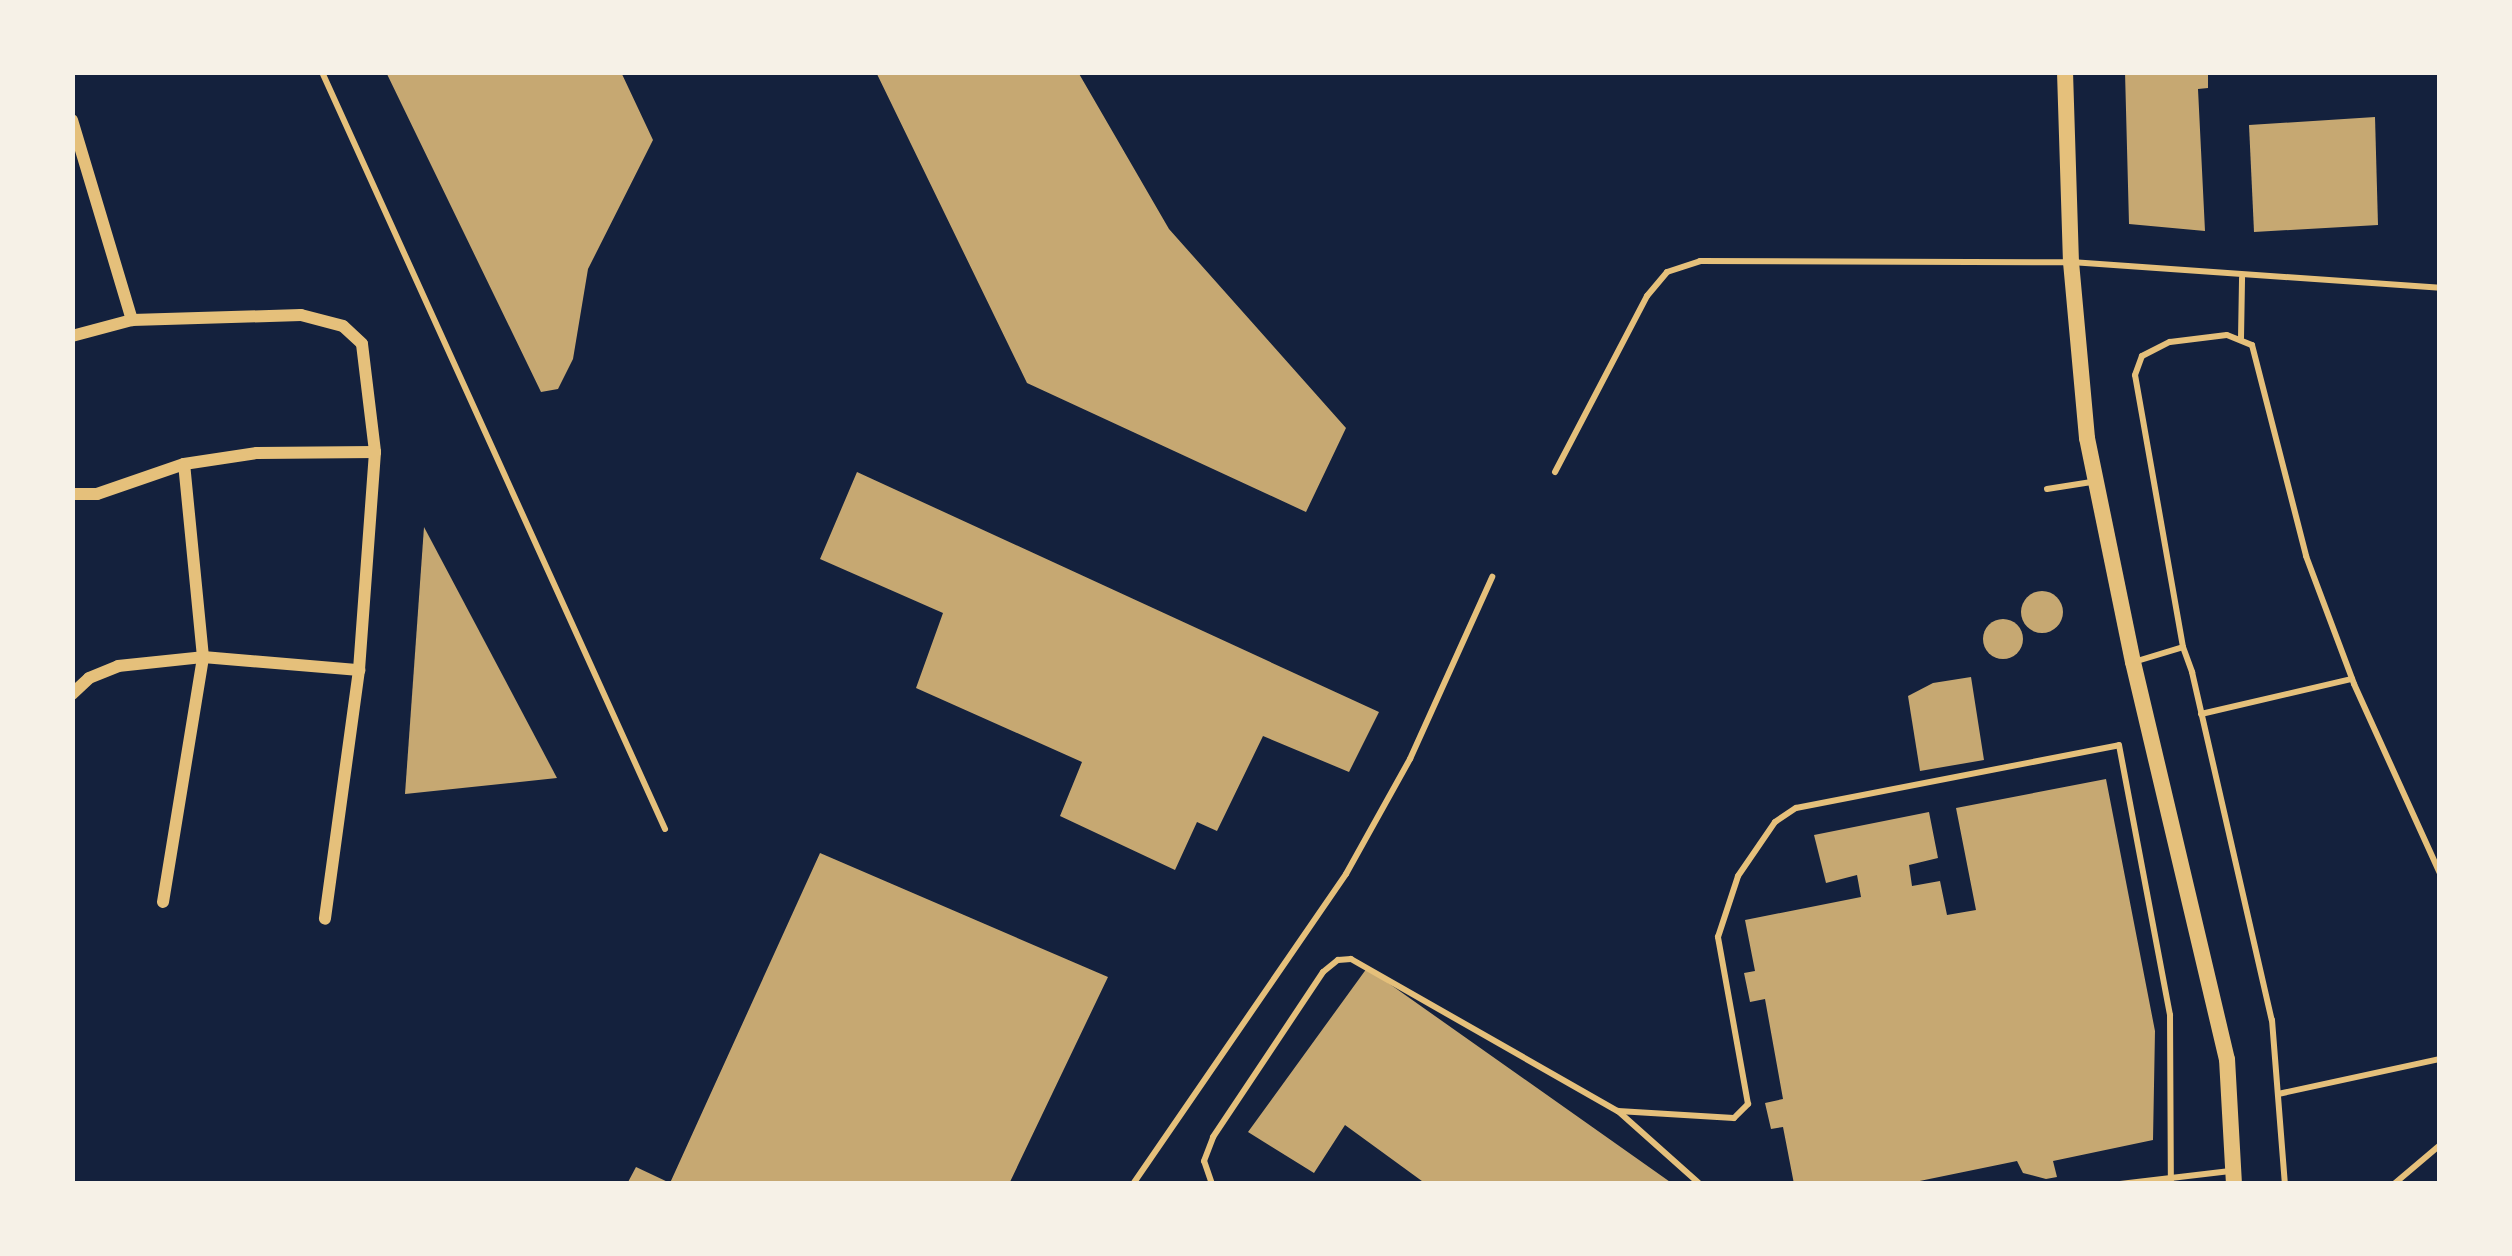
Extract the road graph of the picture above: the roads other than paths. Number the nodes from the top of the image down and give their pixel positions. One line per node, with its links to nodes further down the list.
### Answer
1 (322, 72): 24 (lane)
2 (2065, 72): 4 (main road)
3 (72, 120): 7 (street)
4 (2071, 262): 5 (lane); 12 (lane); 13 (main road)
5 (2242, 278): 6 (lane); 9 (lane)
6 (2440, 288)
7 (132, 320): 8 (street); 10 (street)
8 (72, 336)
9 (2241, 338): 17 (lane); 21 (lane)
10 (375, 452): 11 (street); 20 (street)
11 (184, 464): 15 (street); 18 (street)
12 (1556, 472)
13 (2095, 482): 14 (lane); 19 (main road)
14 (2047, 489)
15 (72, 494)
16 (1492, 577): 34 (lane)
17 (2183, 647): 19 (lane); 23 (lane)
18 (203, 657): 20 (street); 22 (street); 26 (street)
19 (2133, 662): 33 (main road)
20 (359, 670): 27 (street)
21 (2352, 679): 23 (lane); 25 (lane)
22 (72, 694)
23 (2201, 714): 29 (lane)
24 (665, 829)
25 (2440, 874)
26 (163, 902)
27 (325, 919)
28 (2440, 1059): 29 (lane)
29 (2278, 1094): 39 (lane)
30 (1618, 1111): 32 (lane); 35 (lane); 36 (lane)
31 (2440, 1144): 40 (lane)
32 (2170, 1174): 33 (lane); 37 (lane); 38 (lane)
33 (2234, 1177)
34 (1133, 1184)
35 (1212, 1184)
36 (1700, 1184)
37 (2120, 1184)
38 (2171, 1184)
39 (2285, 1184)
40 (2394, 1184)

